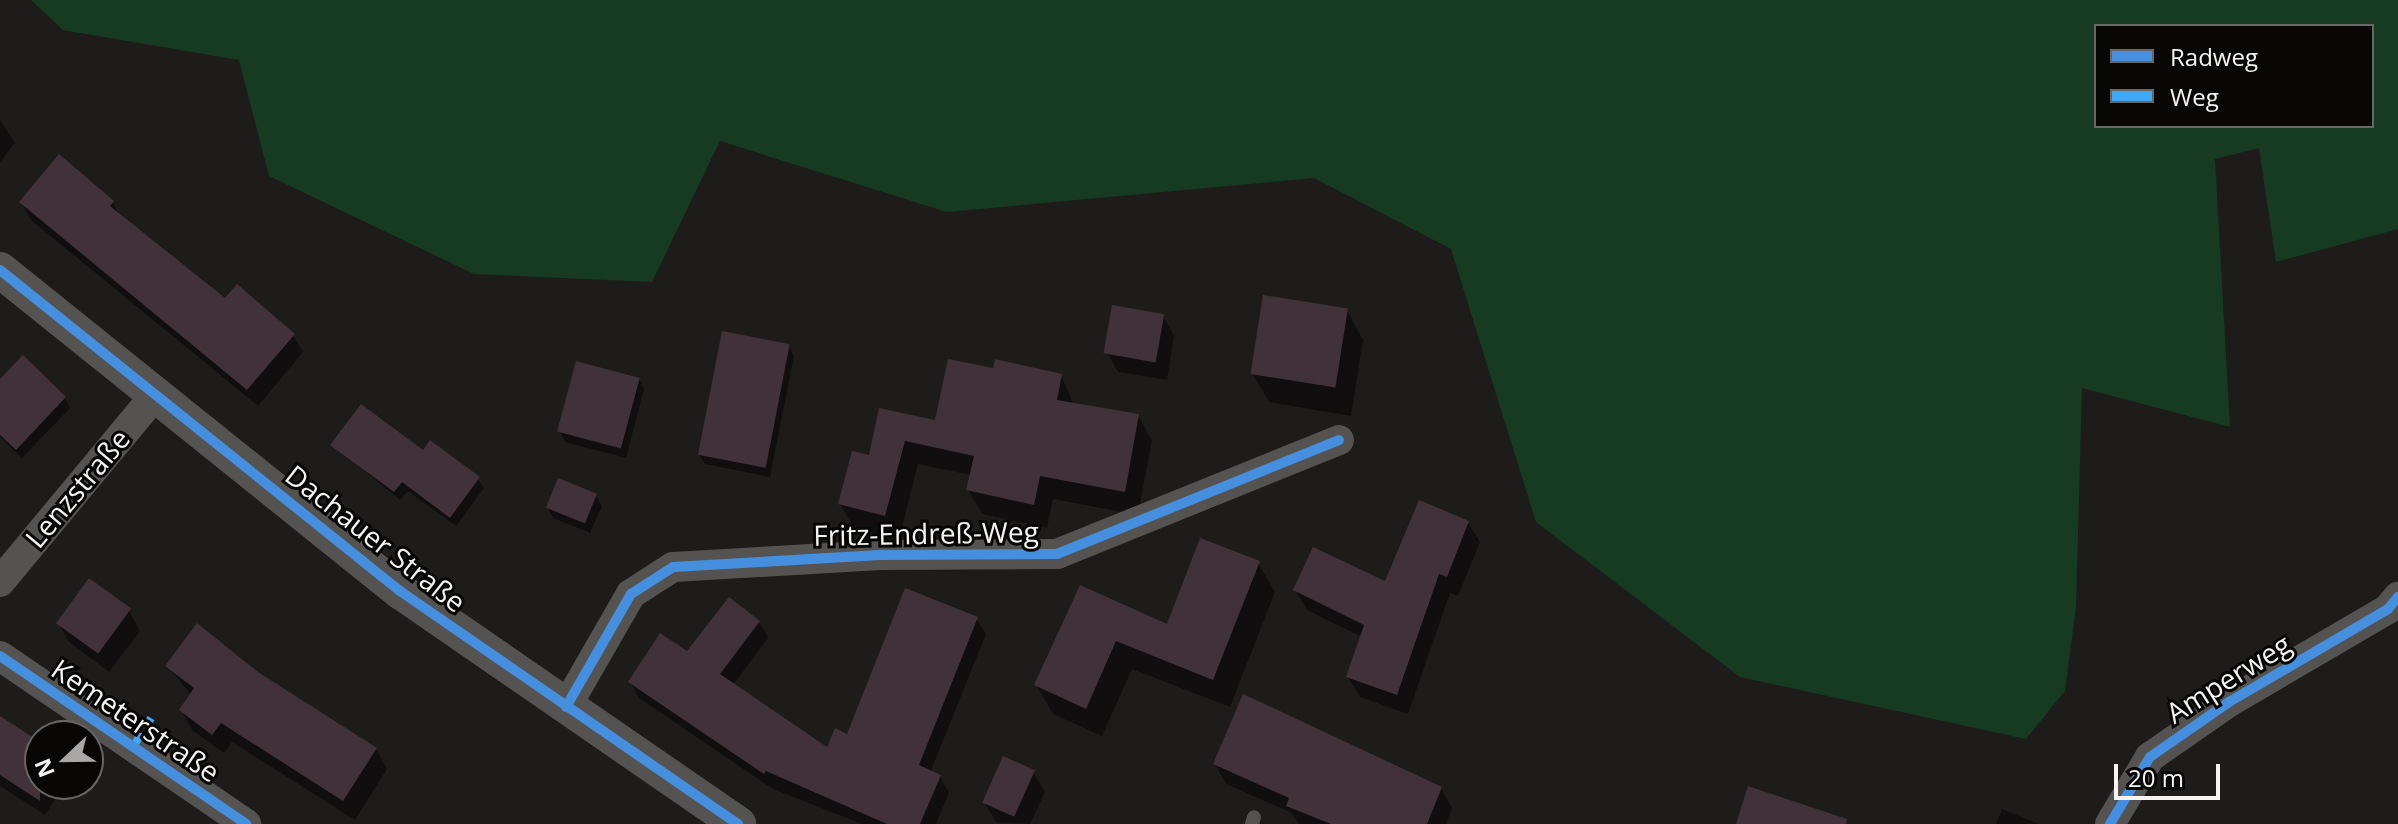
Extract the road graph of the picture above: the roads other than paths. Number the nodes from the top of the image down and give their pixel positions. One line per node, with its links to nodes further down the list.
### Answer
1 (0, 270): 2 (street, Dachauer Straße)
2 (155, 395): 4 (street, Lenzstraße); 7 (street, Dachauer Straße)
3 (1339, 440): 7 (street, Fritz-Endreß-Weg)
4 (0, 582)
5 (2398, 597): 10 (street, Amperweg)
6 (0, 656): 8 (street, Kemeterstraße)
7 (566, 707): 9 (street, Dachauer Straße)
8 (246, 824)
9 (738, 824)
10 (2110, 824)

